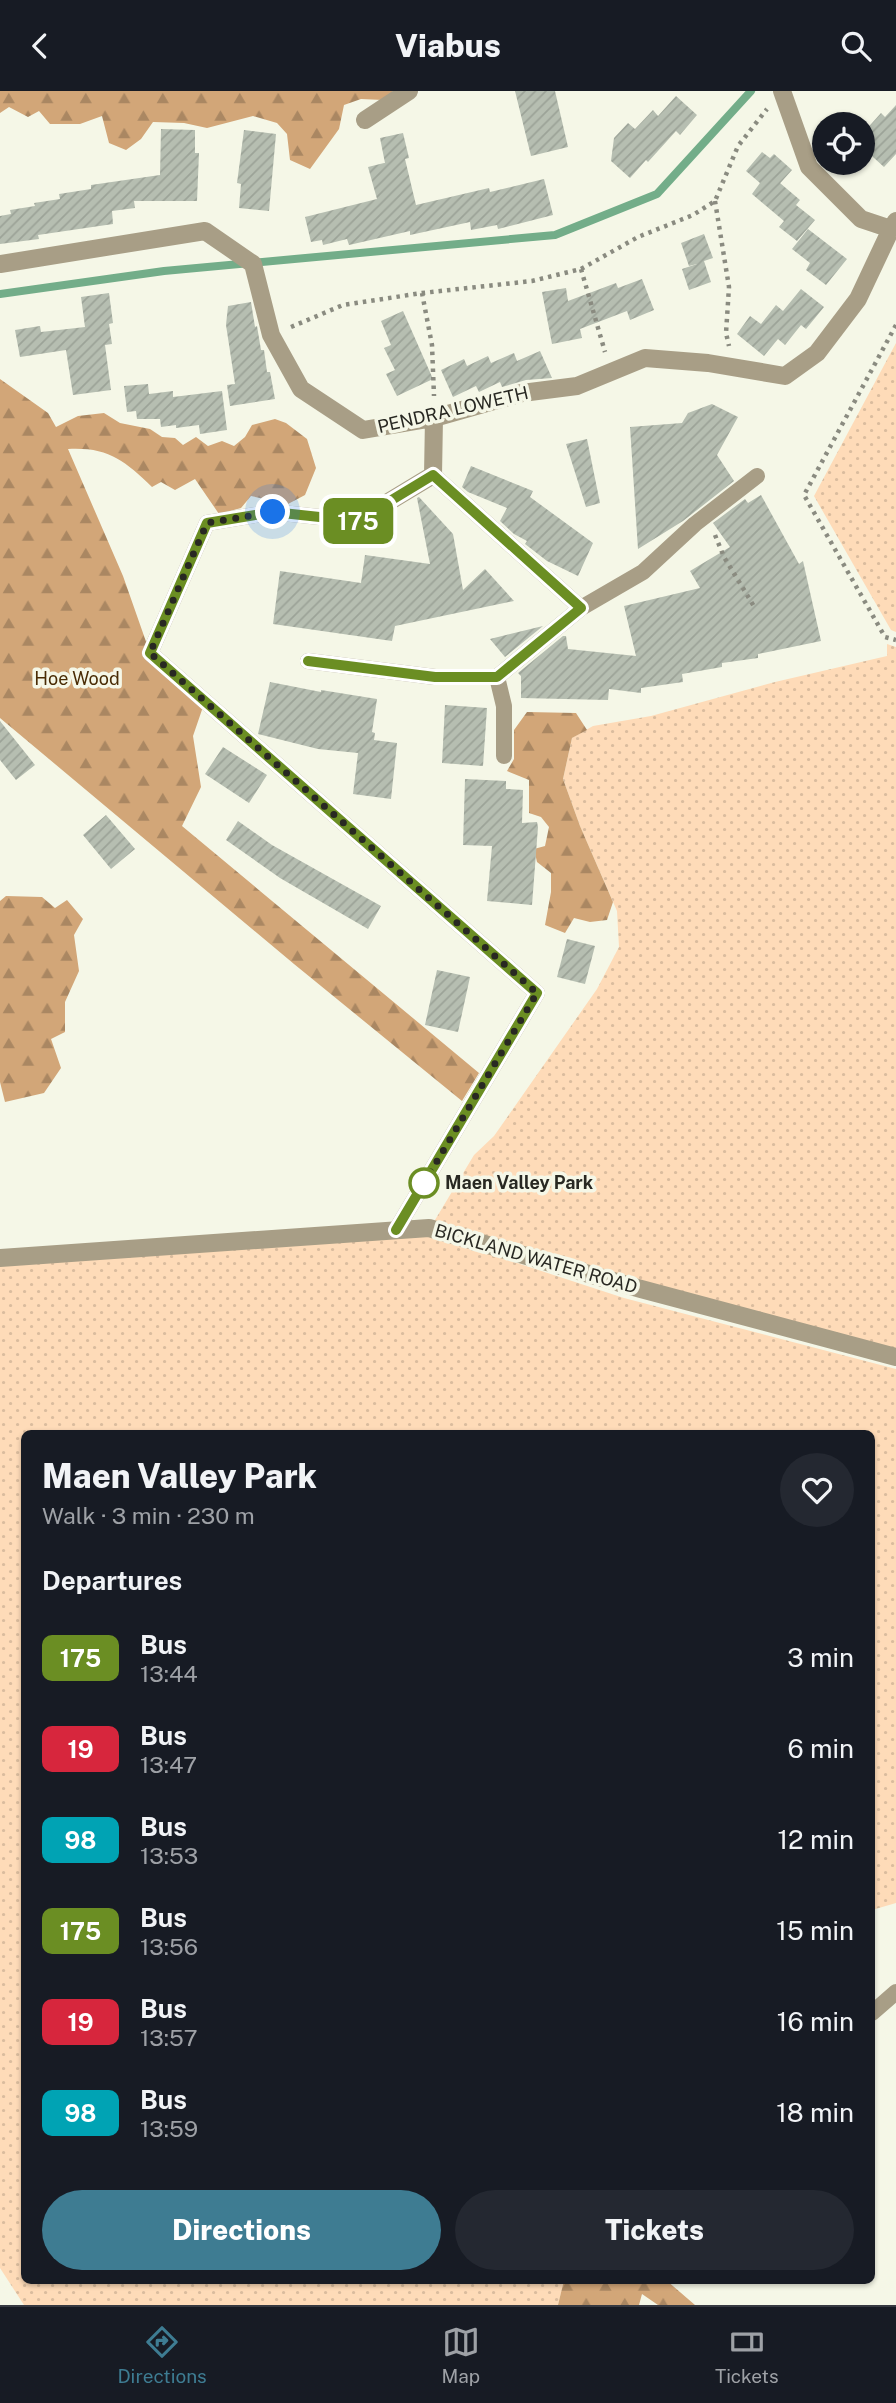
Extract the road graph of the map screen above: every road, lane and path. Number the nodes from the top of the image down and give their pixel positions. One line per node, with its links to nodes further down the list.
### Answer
1 (409, 91): 3 (street)
2 (778, 96): 4 (path); 5 (street, PENDRA LOWETH)
3 (365, 121)
4 (716, 201): 7 (path); 11 (path)
5 (893, 225): 11 (street, PENDRA LOWETH)
6 (0, 264): 10 (street, PENDRA LOWETH)
7 (582, 269): 8 (path); 12 (path)
8 (422, 293): 10 (path); 13 (path)
9 (896, 325): 20 (path)
10 (271, 335): 13 (street, PENDRA LOWETH)
11 (733, 367): 12 (street, PENDRA LOWETH)
12 (611, 372): 13 (street, PENDRA LOWETH)
13 (434, 418): 14 (street)
14 (433, 475): 17 (street); 18 (lane)
15 (757, 476): 16 (lane)
16 (707, 514): 18 (lane); 19 (path)
17 (357, 521): 24 (lane)
18 (581, 608): 22 (lane)
19 (755, 608)
20 (896, 641)
21 (308, 661): 22 (lane)
22 (497, 677): 23 (lane)
23 (504, 756)
24 (396, 1230): 25 (street, BICKLAND WATER ROAD); 26 (street, BICKLAND WATER ROAD)
25 (0, 1258)
26 (896, 1357)
27 (896, 1992): 28 (lane)
28 (875, 2010)

